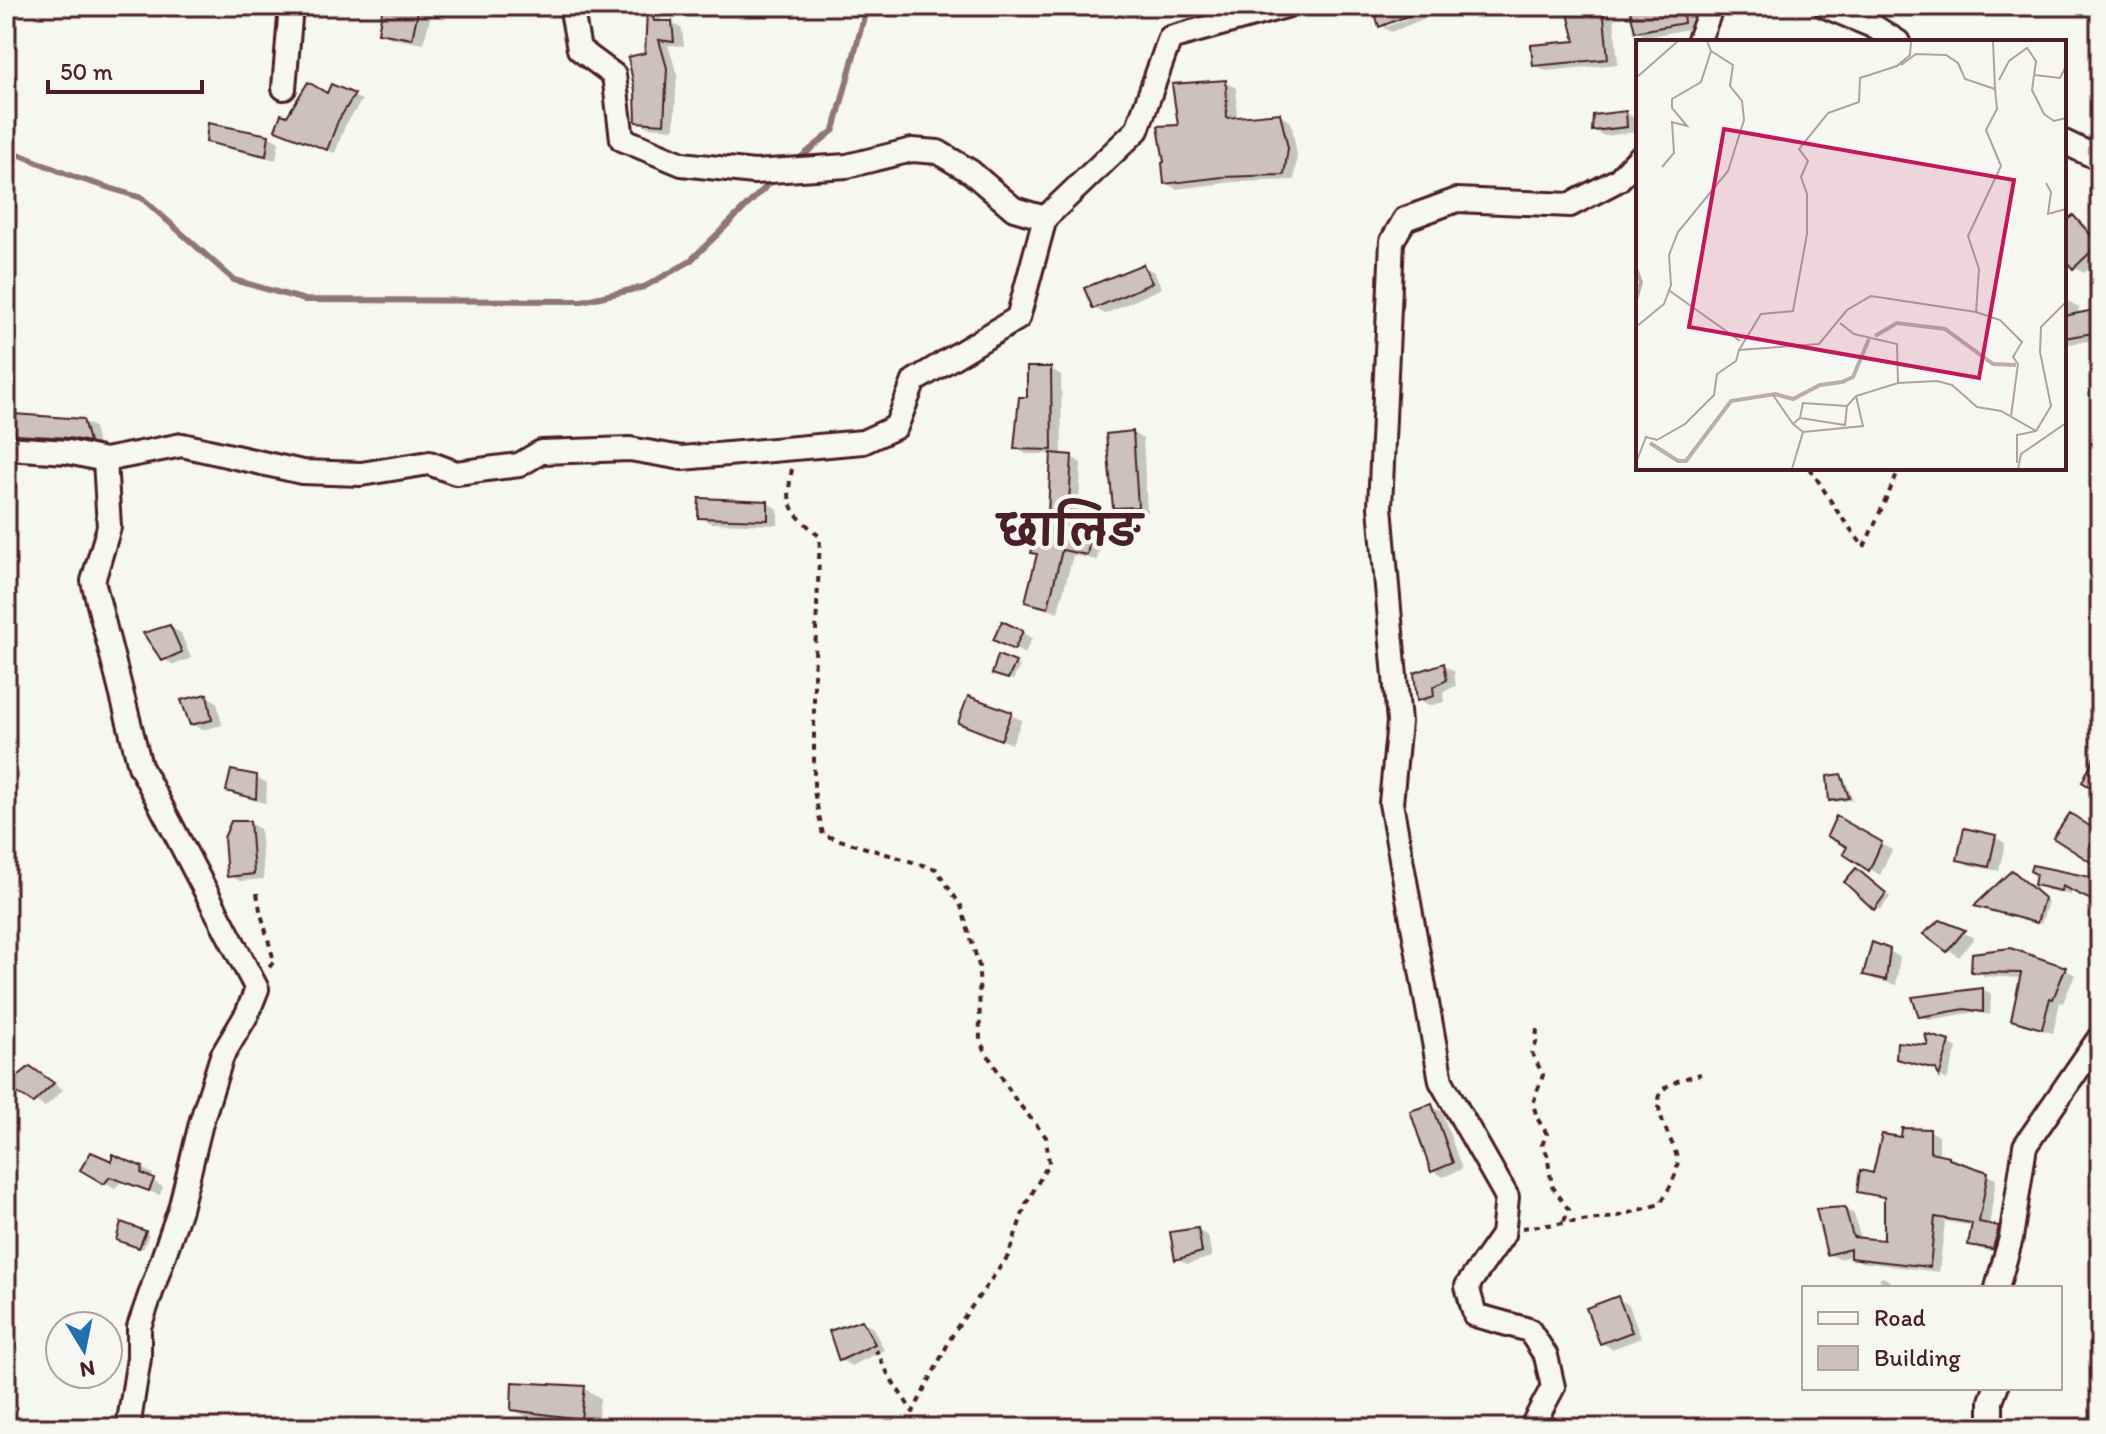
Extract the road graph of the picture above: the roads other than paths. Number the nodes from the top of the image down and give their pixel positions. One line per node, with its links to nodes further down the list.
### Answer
1 (291, 6): 8 (street)
2 (571, 6): 12 (street)
3 (1286, 6): 12 (street)
4 (1712, 6): 6 (street)
5 (1825, 6): 7 (street)
6 (1699, 40)
7 (1895, 40)
8 (284, 88)
9 (2066, 143): 10 (street)
10 (2100, 159)
11 (1636, 161): 19 (street)
12 (1045, 218): 14 (street)
13 (6, 448): 14 (street)
14 (105, 460): 18 (street)
15 (2100, 1037): 16 (street)
16 (1998, 1286)
17 (1995, 1390): 20 (street)
18 (128, 1428)
19 (1531, 1428)
20 (1991, 1428)

